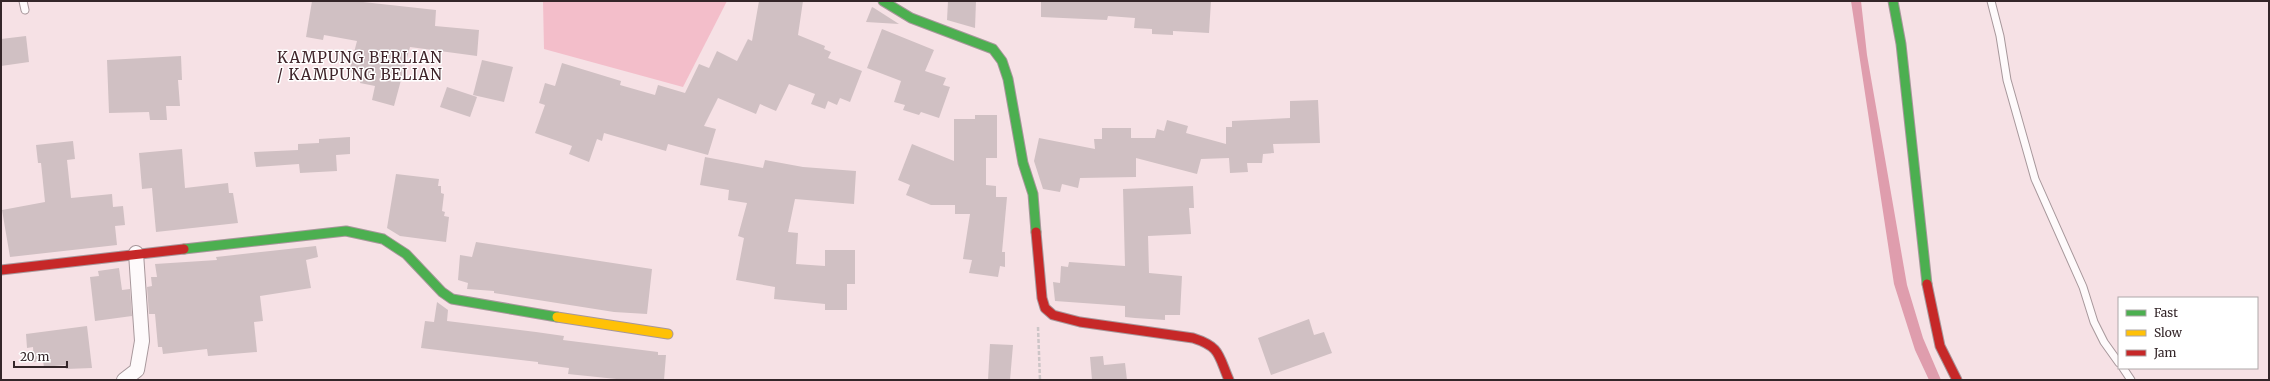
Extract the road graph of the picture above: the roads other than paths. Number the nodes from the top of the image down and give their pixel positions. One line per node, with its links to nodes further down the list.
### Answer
1 (23, 1): 5 (lane)
2 (883, 1): 12 (street)
3 (1893, 1): 13 (street)
4 (1990, 1): 9 (lane)
5 (24, 10)
6 (136, 253): 7 (street); 8 (street); 11 (street)
7 (1, 270)
8 (668, 334)
9 (2118, 362)
10 (2124, 369): 14 (lane)
11 (124, 380)
12 (1229, 380)
13 (1957, 380)
14 (2131, 380)

